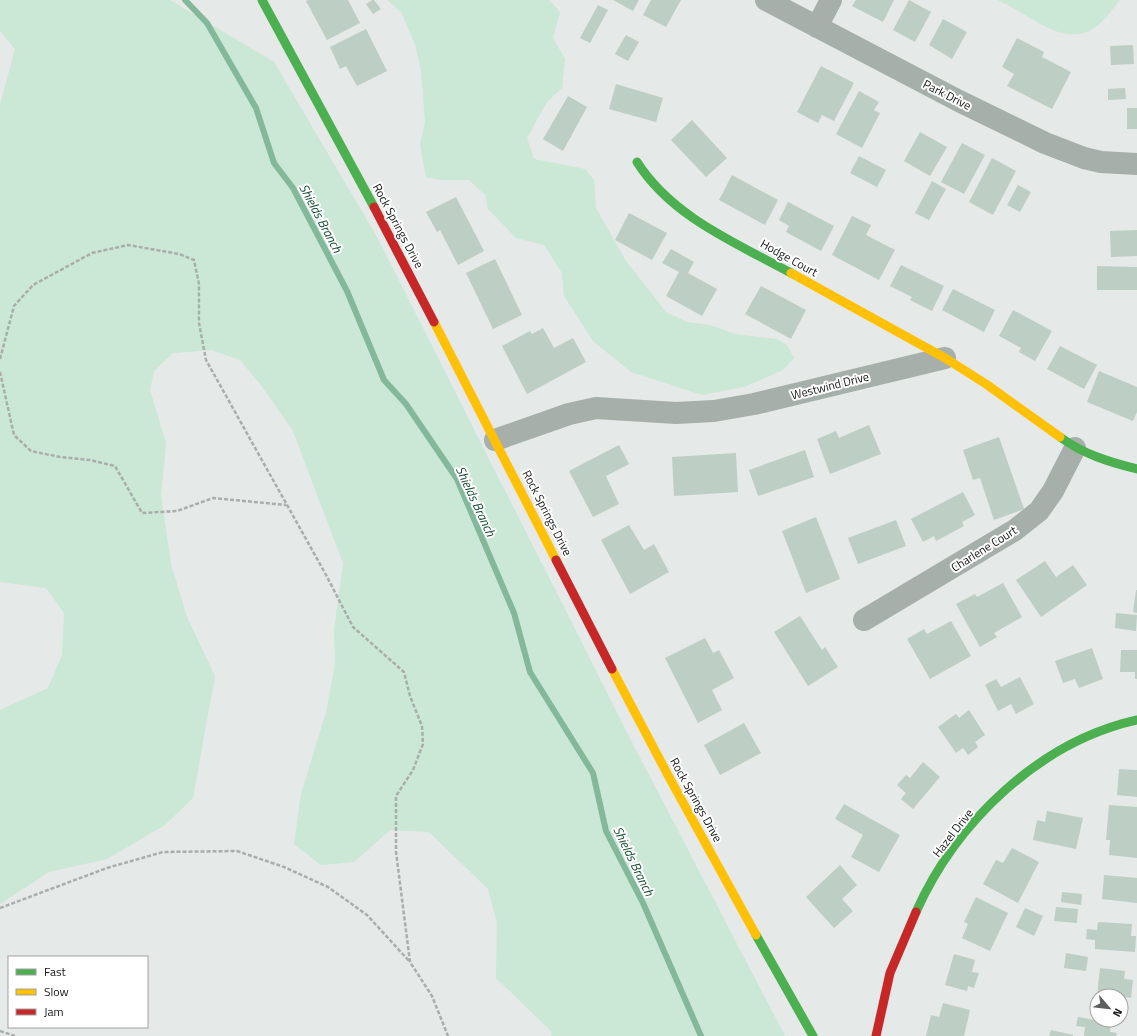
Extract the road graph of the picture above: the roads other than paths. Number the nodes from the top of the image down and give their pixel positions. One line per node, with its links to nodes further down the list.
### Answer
1 (262, 0): 8 (street, Rock Springs Drive)
2 (766, 0): 4 (street, Park Drive)
3 (831, 0): 4 (street)
4 (817, 27): 6 (street, Park Drive)
5 (637, 162): 7 (street, Hodge Court)
6 (1137, 164)
7 (945, 358): 8 (street, Westwind Drive); 9 (street)
8 (495, 440): 13 (street, Rock Springs Drive)
9 (1075, 448): 10 (street); 11 (street, Charlene Court)
10 (1137, 469)
11 (864, 620)
12 (1137, 720): 14 (street, Hazel Drive)
13 (813, 1036)
14 (876, 1036)

